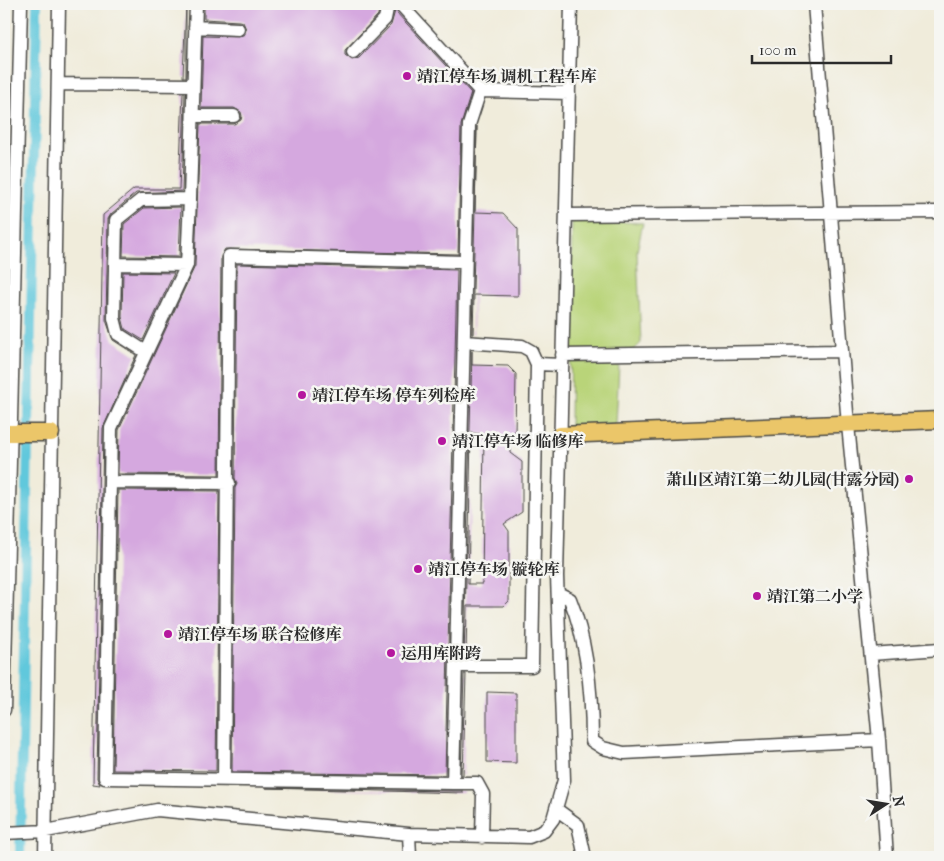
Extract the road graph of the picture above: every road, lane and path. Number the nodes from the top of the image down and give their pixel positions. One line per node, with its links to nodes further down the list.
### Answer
1 (21, 4): 31 (street)
2 (59, 4): 11 (street)
3 (196, 4): 8 (street)
4 (388, 4): 10 (street)
5 (400, 4): 13 (street)
6 (571, 4): 14 (street)
7 (814, 4): 19 (street)
8 (195, 27): 9 (street); 12 (street)
9 (238, 28)
10 (353, 52)
11 (58, 84): 12 (street); 32 (street)
12 (193, 85): 15 (street)
13 (480, 91): 14 (street); 21 (street)
14 (569, 93): 20 (street)
15 (193, 116): 16 (street); 17 (street)
16 (234, 116)
17 (190, 199): 22 (street); 23 (street)
18 (940, 212): 19 (street)
19 (831, 213): 20 (street); 25 (street)
20 (566, 215): 27 (street)
21 (465, 262): 24 (street); 35 (street)
22 (116, 264): 23 (street); 26 (street)
23 (187, 265): 26 (street)
24 (464, 342): 28 (street); 39 (street)
25 (842, 351): 27 (street); 30 (street)
26 (146, 352): 34 (street)
27 (562, 360): 28 (street); 33 (street)
28 (537, 364): 39 (street)
29 (940, 420): 30 (main road)
30 (848, 425): 33 (main road); 38 (street)
31 (8, 433): 32 (main road); 40 (street)
32 (51, 433): 45 (street)
33 (560, 435): 36 (street)
34 (110, 482): 35 (street); 42 (street)
35 (228, 483): 42 (street)
36 (558, 593): 41 (street); 44 (street)
37 (940, 650): 38 (street)
38 (871, 654): 41 (street)
39 (457, 666): 43 (street)
40 (4, 710)
41 (879, 740): 52 (street)
42 (224, 780): 43 (street)
43 (454, 783): 48 (street)
44 (556, 809): 48 (street); 51 (street)
45 (43, 831): 46 (street); 47 (street); 49 (street)
46 (4, 833)
47 (409, 834): 48 (street); 50 (street)
48 (482, 837)
49 (45, 857)
50 (410, 857)
51 (585, 857)
52 (887, 857)

